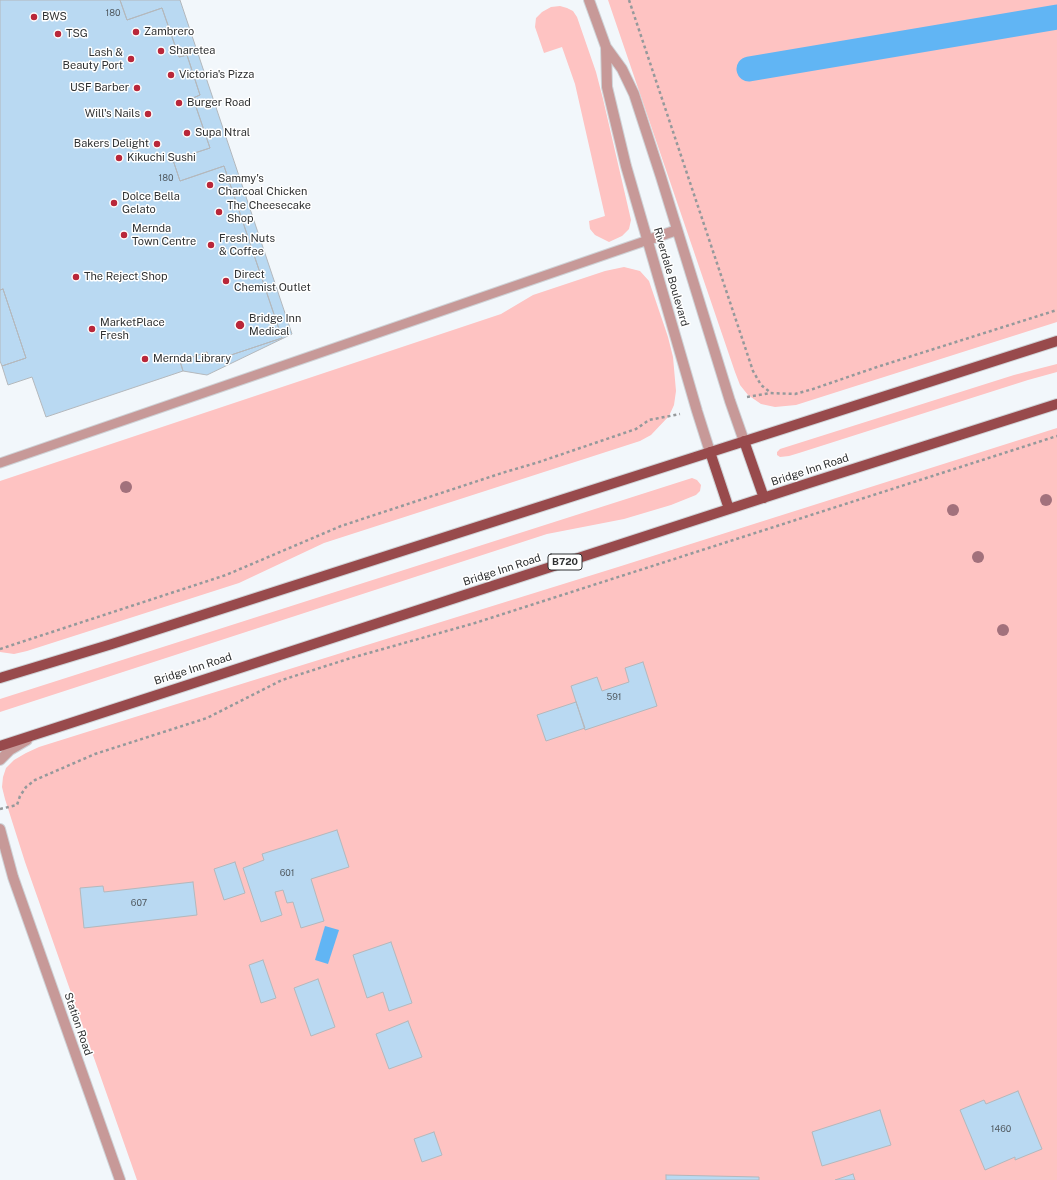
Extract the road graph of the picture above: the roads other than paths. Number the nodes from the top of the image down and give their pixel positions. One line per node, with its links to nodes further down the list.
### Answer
1 (590, 0): 2 (street, Riverdale Boulevard)
2 (606, 47): 3 (street, Riverdale Boulevard); 4 (street, Riverdale Boulevard)
3 (677, 230): 4 (street); 7 (street, Riverdale Boulevard)
4 (648, 240): 8 (street, Riverdale Boulevard); 9 (lane)
5 (1057, 341): 7 (main road)
6 (1057, 404): 10 (main road, Bridge Inn Road / B720)
7 (744, 441): 8 (main road); 10 (main road, Riverdale Boulevard)
8 (710, 452): 11 (main road, Riverdale Boulevard); 12 (main road)
9 (0, 463)
10 (764, 498): 11 (main road, Bridge Inn Road / B720)
11 (729, 509): 13 (main road, Bridge Inn Road / B720)
12 (0, 678)
13 (43, 731): 14 (main road, Bridge Inn Road / B720); 15 (street)
14 (0, 746)
15 (0, 760)
16 (0, 829): 18 (street, Station Road)
17 (0, 855): 18 (street, Station Road)
18 (13, 877): 19 (street, Station Road)
19 (120, 1180)

